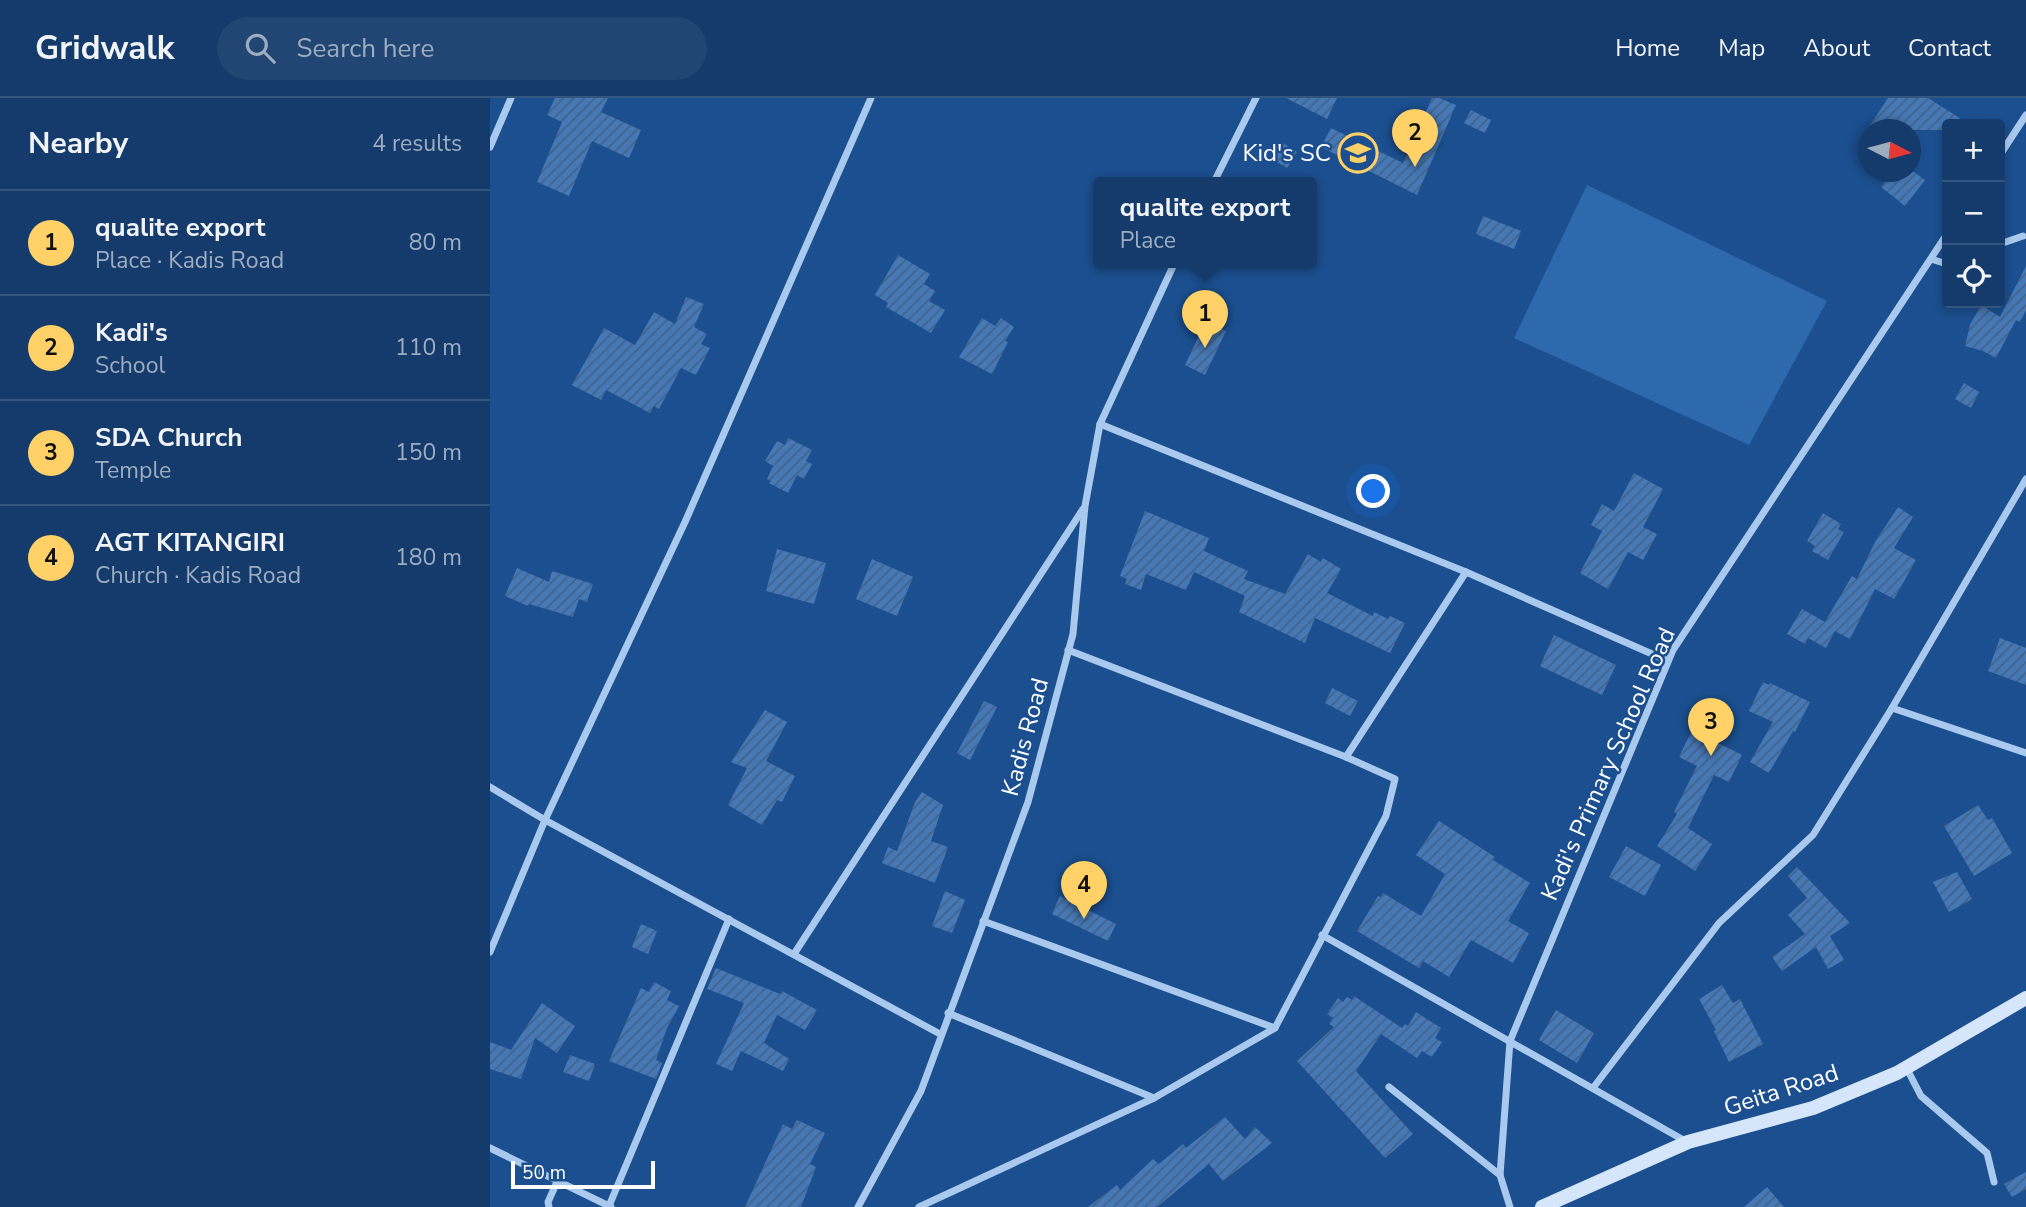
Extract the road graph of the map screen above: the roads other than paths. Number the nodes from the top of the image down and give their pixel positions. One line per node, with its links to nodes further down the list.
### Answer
1 (511, 98): 6 (street)
2 (871, 98): 24 (street)
3 (1255, 98): 7 (street)
4 (2026, 115): 5 (street)
5 (2005, 147)
6 (490, 148)
7 (1216, 177)
8 (2023, 236): 10 (street)
9 (1942, 242): 11 (street, Kadi's Primary School Road)
10 (2005, 242)
11 (1931, 259): 12 (street); 19 (street, Kadi's Primary School Road)
12 (1942, 262)
13 (1172, 268): 14 (street, Kadis Road)
14 (1100, 424): 16 (street, Kadis Road); 17 (street)
15 (2026, 479): 20 (street)
16 (1085, 506): 18 (street, Kadis Road); 29 (street)
17 (1466, 572): 19 (street); 22 (street)
18 (1068, 650): 22 (street); 26 (street, Kadis Road)
19 (1668, 662): 34 (street, Kadi's Primary School Road)
20 (1892, 708): 21 (street); 37 (street)
21 (2026, 753)
22 (1346, 757): 27 (street)
23 (490, 787): 24 (street)
24 (545, 820): 25 (street); 28 (street)
25 (729, 919): 29 (street); 44 (street)
26 (983, 921): 31 (street, Kadis Road); 32 (street)
27 (1322, 936): 32 (street); 34 (street)
28 (490, 951)
29 (794, 954): 33 (street)
30 (2026, 998): 35 (main road, Geita Road)
31 (948, 1013): 33 (street, Kadis Road); 38 (street)
32 (1275, 1028): 38 (street)
33 (940, 1034): 46 (street, Kadis Road)
34 (1510, 1041): 37 (street); 41 (street, Kadi's Primary School Road)
35 (1906, 1067): 39 (main road, Geita Road); 43 (street)
36 (1389, 1087): 41 (street)
37 (1593, 1088): 39 (street)
38 (1154, 1098): 47 (street)
39 (1688, 1142): 49 (main road, Geita Road)
40 (490, 1148): 42 (street)
41 (1500, 1175): 48 (street, Kadi's Primary School Road)
42 (557, 1182): 44 (street); 45 (street)
43 (1994, 1182)
44 (610, 1206)
45 (549, 1207)
46 (858, 1207)
47 (919, 1207)
48 (1510, 1207)
49 (1542, 1207)

